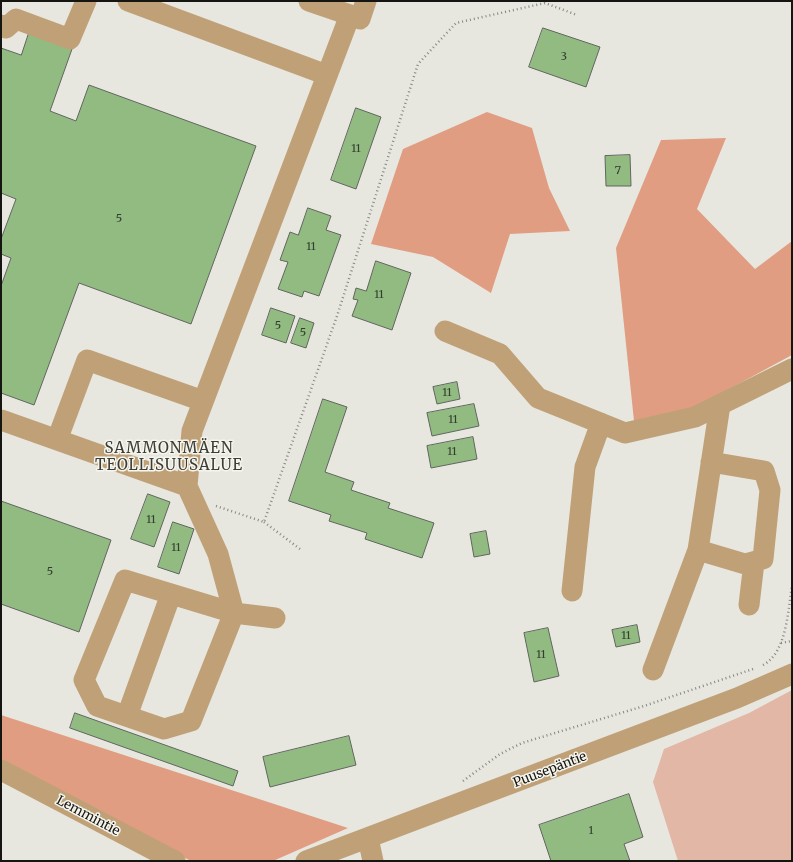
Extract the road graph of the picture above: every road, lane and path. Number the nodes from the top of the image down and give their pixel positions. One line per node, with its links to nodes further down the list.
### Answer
1 (86, 1): 7 (street)
2 (128, 1): 8 (street)
3 (309, 1): 6 (street)
4 (366, 1): 6 (street)
5 (577, 15): 18 (path)
6 (350, 16): 8 (street)
7 (1, 25)
8 (327, 75): 11 (street)
9 (445, 331): 14 (street)
10 (792, 369): 12 (street)
11 (203, 401): 15 (street); 17 (street)
12 (720, 405): 14 (street); 16 (street)
13 (1, 420): 15 (street)
14 (601, 423): 23 (street)
15 (57, 440): 17 (street)
16 (711, 462): 20 (street); 21 (street)
17 (190, 492): 18 (path); 26 (street)
18 (264, 522): 19 (path)
19 (300, 549)
20 (698, 550): 21 (street); 30 (street)
21 (754, 562): 25 (street)
22 (792, 586): 29 (path)
23 (572, 591)
24 (171, 594): 26 (street); 32 (street); 32 (street)
25 (749, 605)
26 (234, 613): 27 (street); 32 (street)
27 (275, 618)
28 (792, 641): 29 (path)
29 (781, 643): 34 (path)
30 (653, 670)
31 (792, 674): 35 (street, Puusepäntie)
32 (127, 716)
33 (1, 770): 36 (street, Lemmintie)
34 (461, 783)
35 (368, 838): 37 (street, Puusepäntie); 38 (street)
36 (175, 861)
37 (306, 861)
38 (373, 861)

